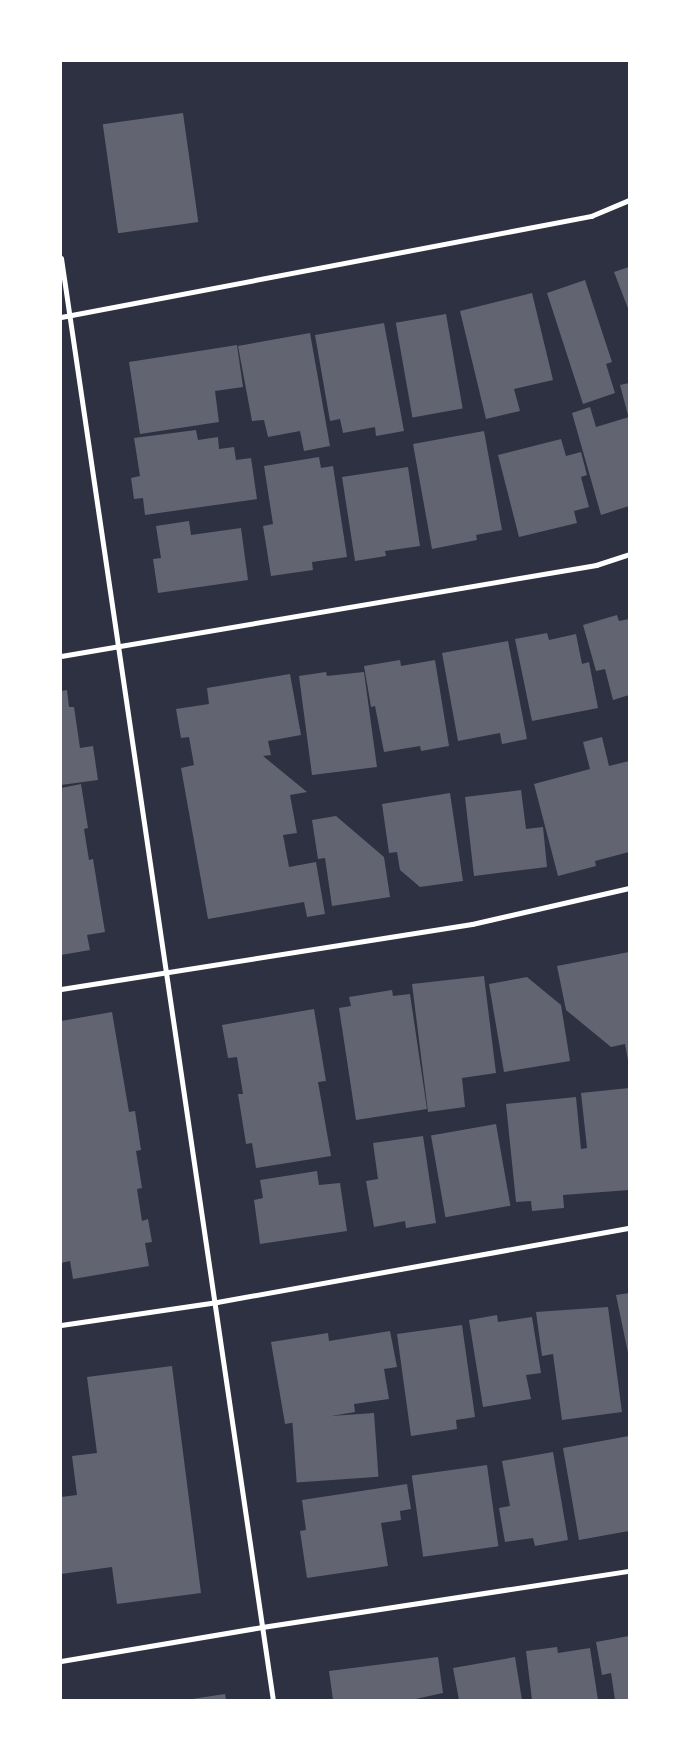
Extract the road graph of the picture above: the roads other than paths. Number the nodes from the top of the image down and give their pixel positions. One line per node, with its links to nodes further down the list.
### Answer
1 (629, 200): 3 (street)
2 (61, 258): 3 (street)
3 (70, 316): 4 (street); 6 (street)
4 (61, 317)
5 (629, 554): 6 (street)
6 (118, 647): 7 (street); 9 (street)
7 (61, 656)
8 (629, 888): 9 (street)
9 (166, 974): 10 (street); 12 (street)
10 (61, 989)
11 (629, 1228): 12 (street)
12 (217, 1302): 13 (street); 15 (street)
13 (61, 1325)
14 (629, 1571): 15 (street)
15 (262, 1626): 16 (street); 17 (street)
16 (61, 1661)
17 (273, 1700)

